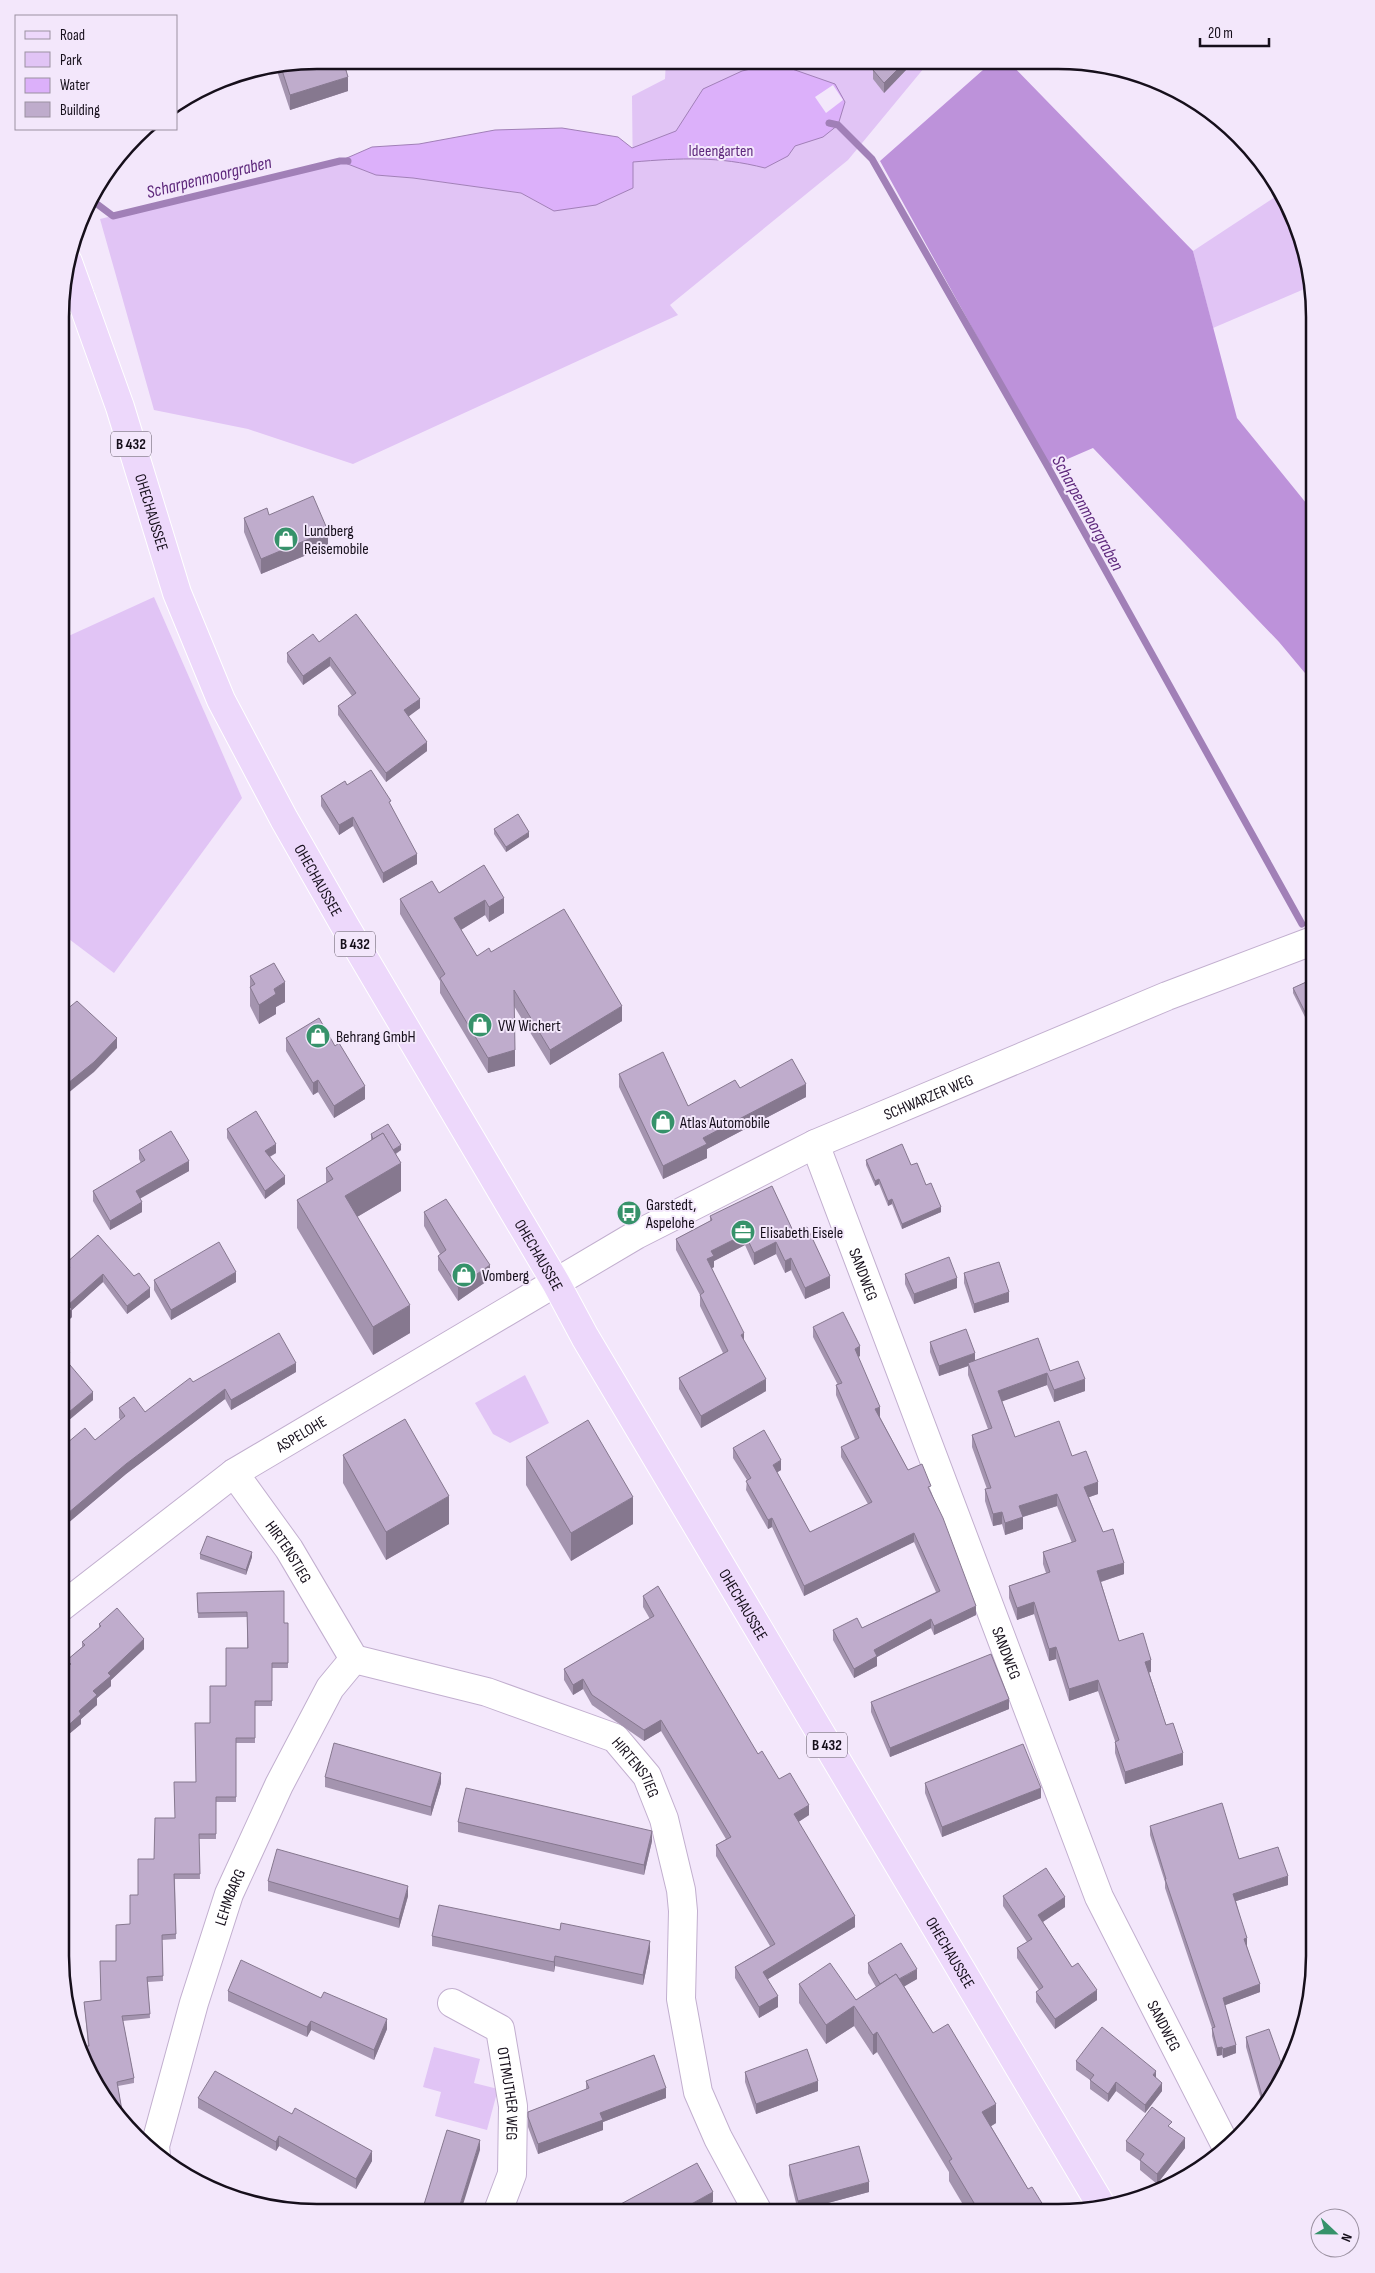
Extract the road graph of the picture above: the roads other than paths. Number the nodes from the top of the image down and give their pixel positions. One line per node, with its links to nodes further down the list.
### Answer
1 (71, 299): 4 (main road, OHECHAUSSEE / B 432)
2 (1306, 943): 3 (street, SCHWARZER WEG)
3 (815, 1144): 4 (street, SCHWARZER WEG); 9 (street, SANDWEG)
4 (556, 1283): 5 (street, ASPELOHE); 11 (main road, OHECHAUSSEE / B 432)
5 (234, 1473): 6 (street, ASPELOHE); 7 (street, HIRTENSTIEG)
6 (69, 1601)
7 (354, 1659): 10 (street, LEHMBARG); 13 (street, HIRTENSTIEG)
8 (452, 2003): 12 (street, OTTMUTHER WEG)
9 (1224, 2141)
10 (155, 2145)
11 (1098, 2201)
12 (501, 2204)
13 (754, 2204)

